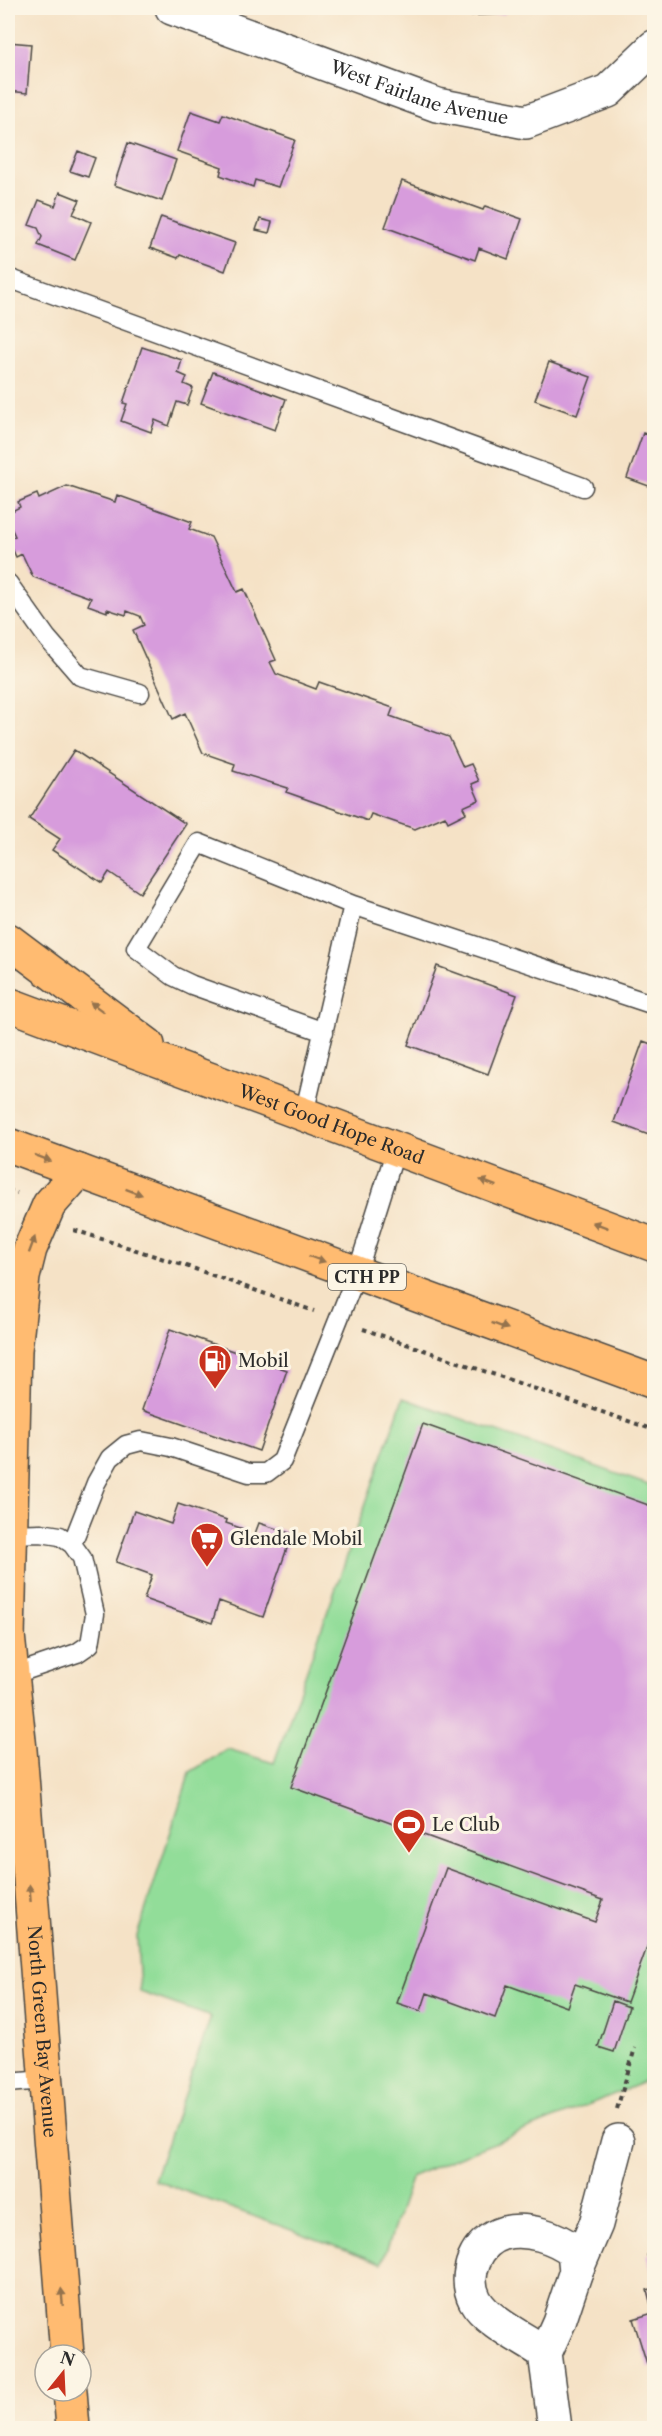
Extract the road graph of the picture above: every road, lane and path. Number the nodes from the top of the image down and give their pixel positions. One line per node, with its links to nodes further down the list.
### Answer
1 (172, 8): 2 (street, West Fairlane Avenue)
2 (654, 47)
3 (8, 278): 4 (lane)
4 (583, 487)
5 (8, 583): 6 (lane)
6 (140, 693)
7 (353, 905): 10 (lane); 11 (lane); 11 (lane)
8 (8, 940): 12 (main road, one-way to 8)
9 (8, 1004): 12 (main road, West Good Hope Road)
10 (654, 1005)
11 (324, 1032): 15 (lane)
12 (178, 1067): 15 (main road, West Good Hope Road)
13 (8, 1074): 14 (path)
14 (12, 1101)
15 (304, 1114): 17 (main road, West Good Hope Road)
16 (8, 1145): 18 (main road, CTH PP, one-way to 18)
17 (396, 1149): 19 (main road, West Good Hope Road, one-way to 17); 20 (lane)
18 (79, 1171): 20 (main road, CTH PP, one-way to 20); 22 (main road, North Green Bay Avenue, one-way to 18)
19 (654, 1245)
20 (357, 1273): 21 (main road, CTH PP, one-way to 21); 23 (lane)
21 (654, 1382)
22 (10, 1534): 23 (lane); 24 (main road, North Green Bay Avenue)
23 (72, 1544): 25 (lane)
24 (8, 1636): 25 (main road, North Green Bay Avenue)
25 (12, 1675): 26 (main road, North Green Bay Avenue)
26 (13, 1744): 28 (main road, North Green Bay Avenue, one-way to 26)
27 (635, 2048): 30 (path)
28 (44, 2080): 29 (lane); 32 (main road, North Green Bay Avenue, one-way to 28)
29 (8, 2083)
30 (618, 2141): 31 (street)
31 (576, 2271): 33 (street); 33 (street)
32 (66, 2343)
33 (545, 2353): 36 (street)
34 (70, 2403): 35 (main road)
35 (70, 2428)
36 (555, 2428)

